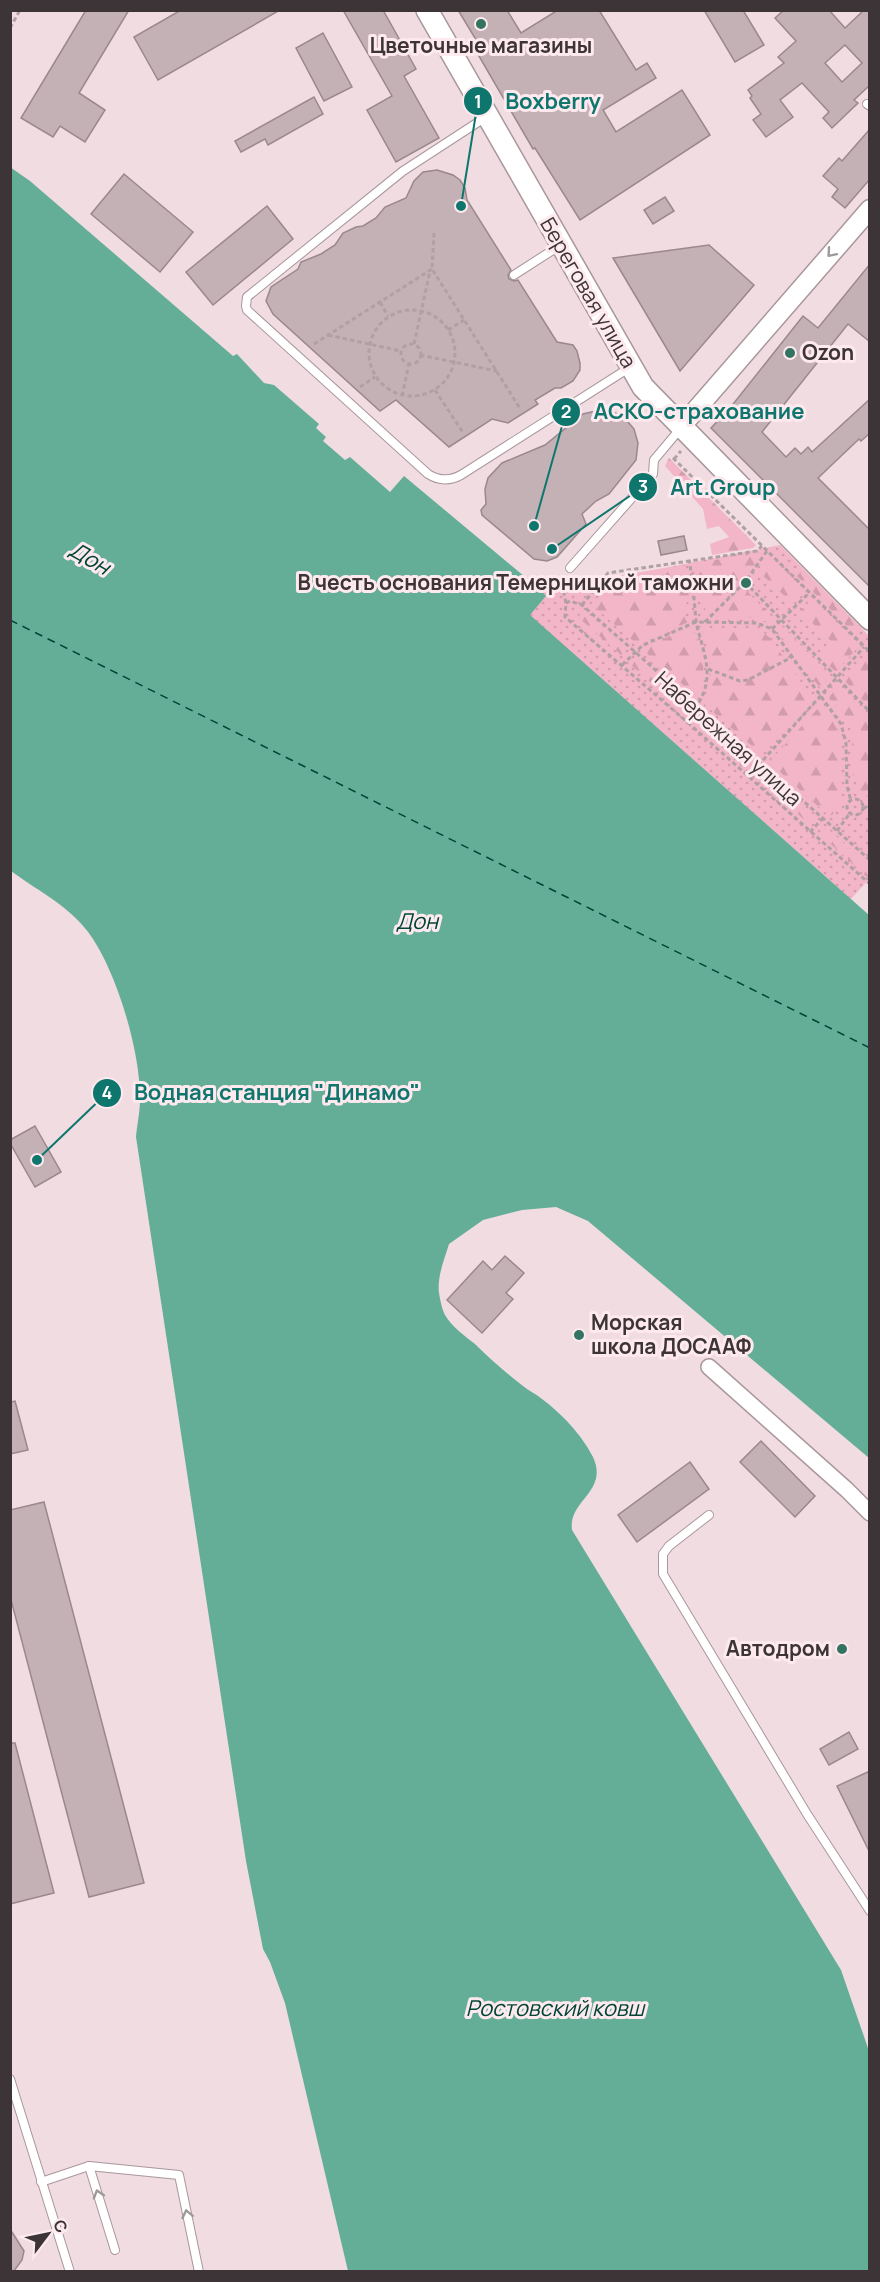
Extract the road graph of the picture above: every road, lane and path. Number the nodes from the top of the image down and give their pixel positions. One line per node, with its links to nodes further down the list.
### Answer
1 (20, 10): 3 (path)
2 (427, 10): 4 (main road, Береговая улица)
3 (10, 28)
4 (487, 117): 7 (main road, Береговая улица); 23 (lane)
5 (870, 209): 30 (street, one-way to 30)
6 (434, 233): 8 (path)
7 (561, 245): 9 (lane); 23 (main road, Береговая улица)
8 (431, 270): 10 (path); 11 (path); 13 (path)
9 (514, 275)
10 (380, 302): 12 (path); 15 (path)
11 (421, 311): 12 (path); 14 (path); 18 (path)
12 (388, 316): 17 (path)
13 (464, 320): 14 (path); 24 (path)
14 (448, 330): 21 (path)
15 (328, 335): 16 (path); 17 (path)
16 (314, 344)
17 (369, 344): 19 (path); 25 (path)
18 (414, 344): 19 (path); 20 (path)
19 (401, 351): 22 (path)
20 (420, 355): 21 (path); 22 (path)
21 (454, 362): 24 (path); 27 (path)
22 (409, 364): 28 (path)
23 (631, 367): 30 (main road, Береговая улица)
24 (497, 371): 29 (path)
25 (375, 377): 26 (path); 28 (path)
26 (360, 387)
27 (435, 390): 28 (path); 31 (path)
28 (402, 396)
29 (521, 410)
30 (681, 428): 32 (lane); 42 (main road, Береговая улица)
31 (464, 434)
32 (662, 449): 33 (path); 36 (lane)
33 (762, 546): 34 (path); 35 (path)
34 (767, 551): 37 (path); 38 (path)
35 (689, 560): 40 (path); 43 (path)
36 (570, 568): 39 (path)
37 (745, 582): 41 (path); 44 (path)
38 (809, 593): 41 (path); 46 (path)
39 (566, 603): 40 (path); 50 (path, Набережная улица)
40 (582, 605): 47 (path)
41 (783, 619): 45 (path); 52 (path)
42 (870, 619)
43 (696, 622): 44 (path); 47 (path); 51 (path)
44 (704, 623): 45 (path)
45 (772, 629): 49 (path)
46 (864, 647): 48 (path); 52 (path)
47 (635, 651): 50 (path); 54 (path)
48 (870, 652)
49 (792, 657): 51 (path); 53 (path)
50 (622, 665): 56 (path, Набережная улица)
51 (708, 669): 54 (path)
52 (837, 676): 53 (path); 55 (path)
53 (820, 695): 57 (path); 59 (path)
54 (697, 706): 56 (path); 57 (path)
55 (870, 712)
56 (686, 721): 58 (path, Набережная улица)
57 (761, 763): 58 (path); 63 (path)
58 (748, 777): 65 (path, Набережная улица)
59 (851, 801): 61 (path); 62 (path)
60 (870, 804): 61 (path)
61 (863, 809): 62 (path)
62 (850, 813): 64 (path)
63 (823, 818): 64 (path); 65 (path)
64 (837, 831): 66 (path)
65 (810, 832): 67 (path, Набережная улица)
66 (870, 860)
67 (869, 884)
68 (709, 1367): 69 (street)
69 (870, 1513)
70 (709, 1515): 71 (lane)
71 (870, 1911)
72 (10, 2079): 74 (lane)
73 (89, 2166): 74 (lane); 75 (lane, one-way to 73); 77 (lane, one-way to 73)
74 (41, 2182): 76 (lane)
75 (115, 2250)
76 (70, 2271)
77 (199, 2271)

